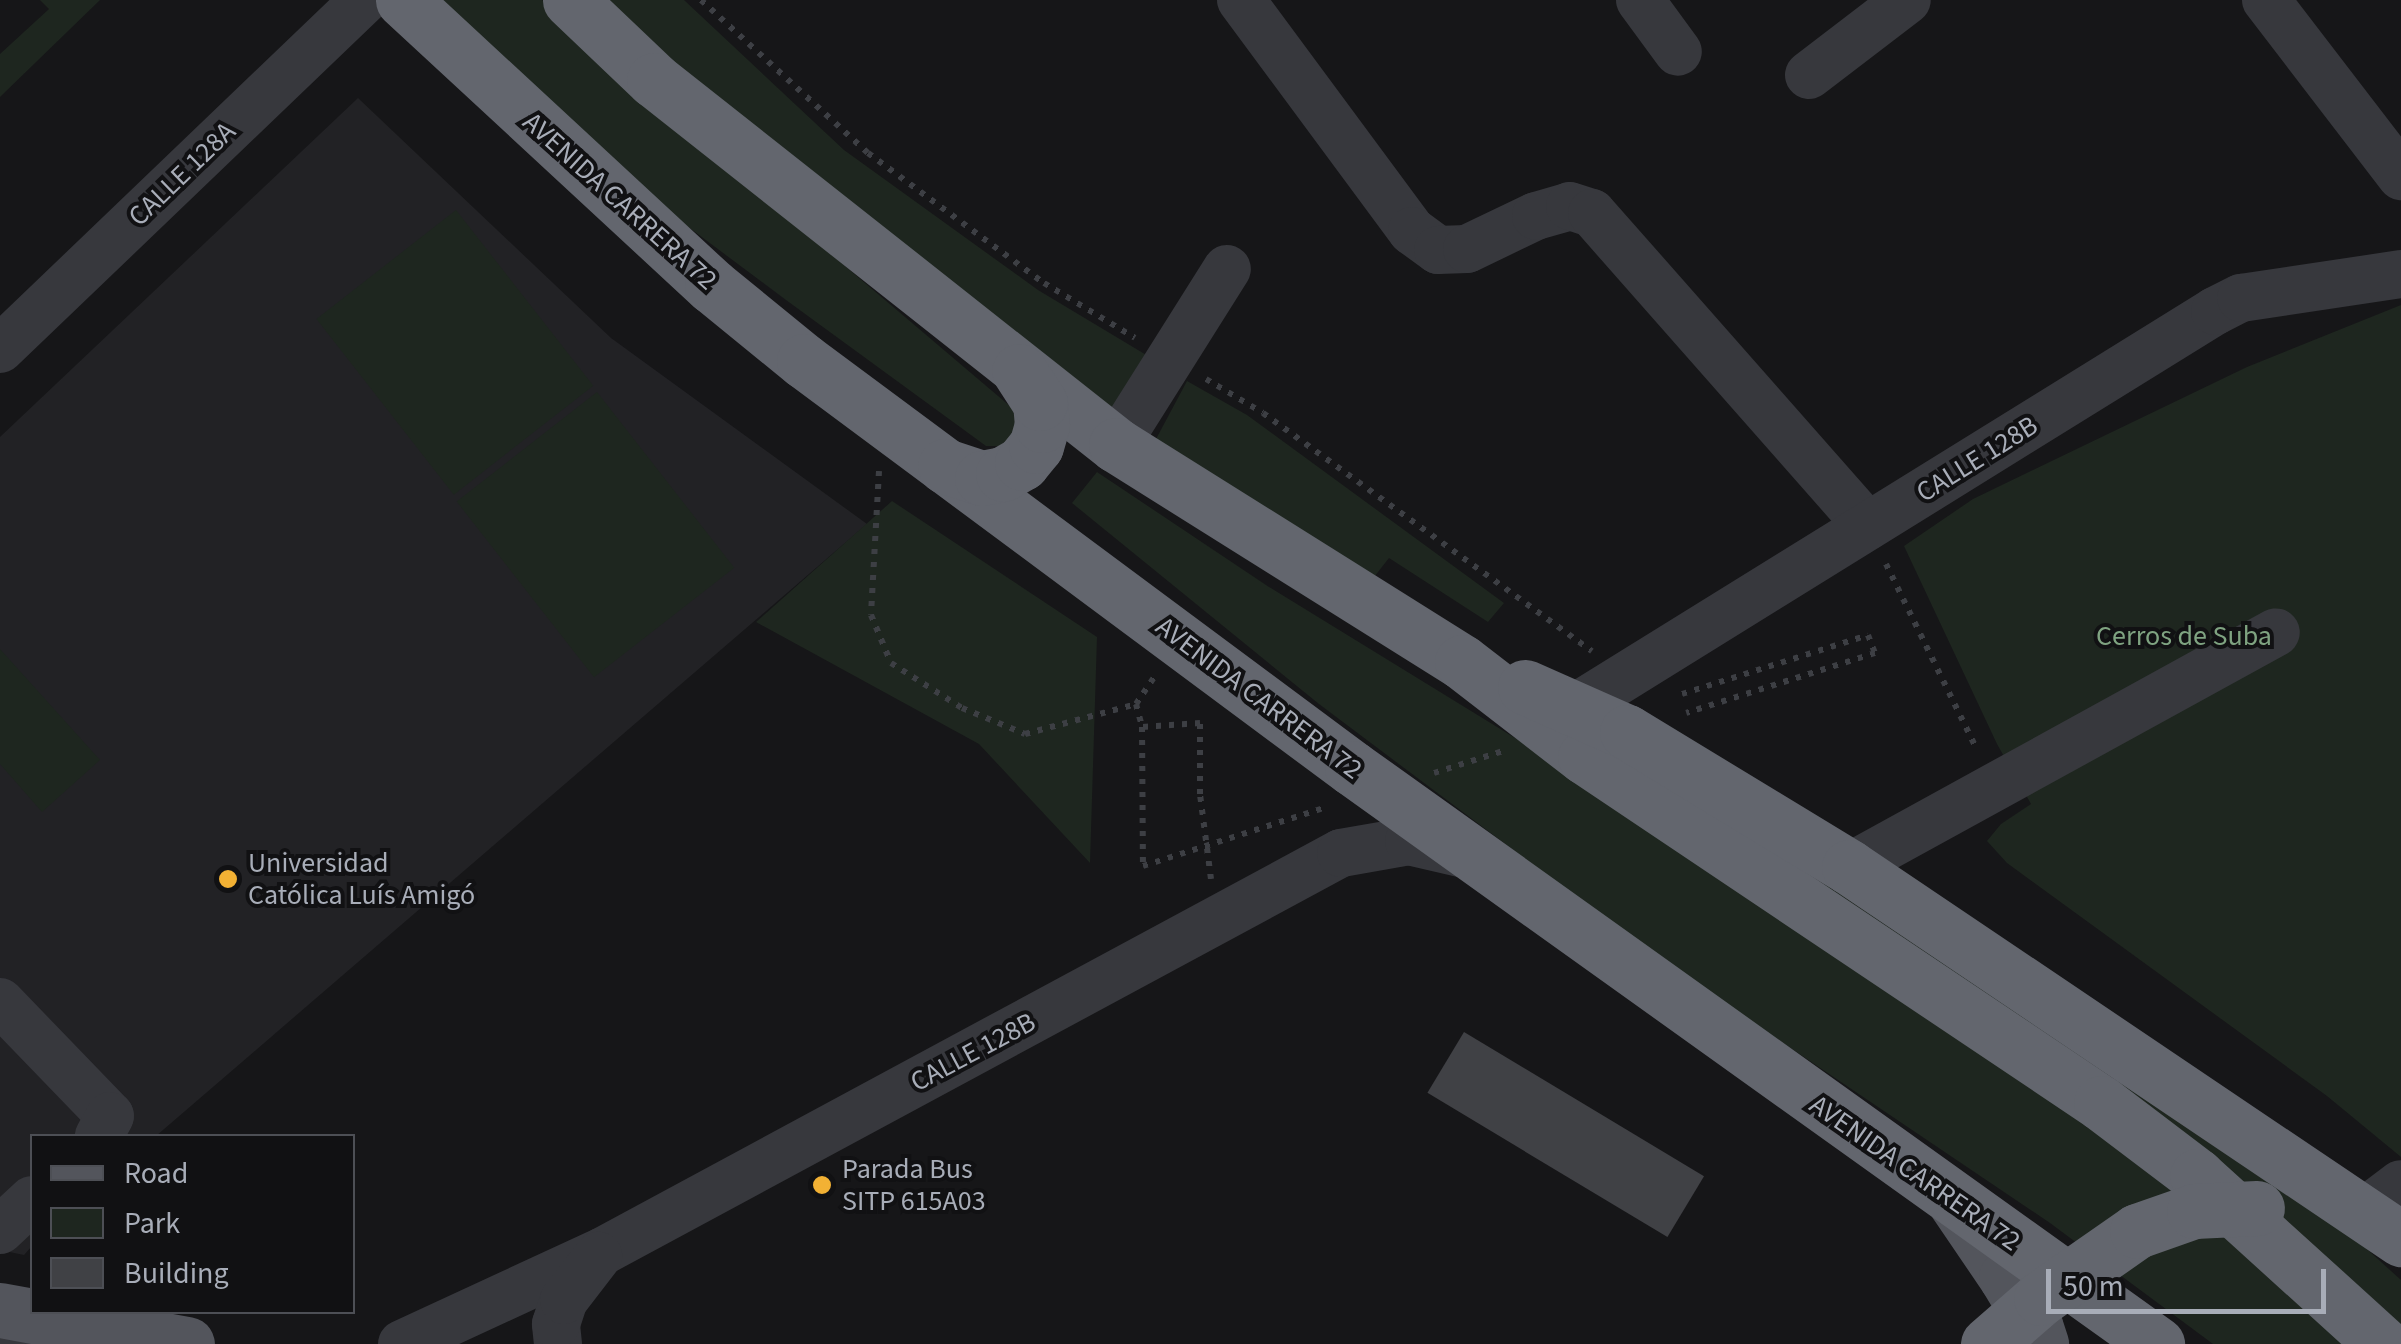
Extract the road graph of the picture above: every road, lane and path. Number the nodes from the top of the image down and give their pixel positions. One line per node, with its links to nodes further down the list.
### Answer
1 (364, 0): 14 (street, CALLE 128A)
2 (402, 0): 19 (highway, AVENIDA CARRERA 72)
3 (570, 0): 16 (highway)
4 (701, 0): 15 (path)
5 (1241, 0): 20 (street)
6 (1640, 0): 9 (street)
7 (1907, 0): 10 (street)
8 (2266, 0): 11 (street)
9 (1678, 52)
10 (1809, 75)
11 (2401, 176)
12 (1227, 269): 15 (street)
13 (2401, 274): 20 (street, CALLE 128B)
14 (0, 349)
15 (1171, 359): 17 (street); 24 (path)
16 (1019, 371): 17 (highway); 19 (highway)
17 (1116, 444): 23 (highway)
18 (880, 466): 25 (path)
19 (946, 466): 33 (highway, AVENIDA CARRERA 72)
20 (1868, 526): 24 (street, CALLE 128B); 32 (path)
21 (2276, 632): 32 (street)
22 (1164, 662): 25 (path)
23 (1462, 662): 26 (highway); 55 (highway)
24 (1646, 688): 26 (street, CALLE 128B); 27 (path); 27 (path)
25 (1136, 704): 29 (path)
26 (1576, 708): 36 (highway)
27 (1684, 714): 28 (path)
28 (1700, 725)
29 (1142, 727): 33 (path); 37 (path)
30 (1514, 748): 31 (path)
31 (1422, 777)
32 (1994, 786): 36 (street)
33 (1340, 787): 34 (street); 35 (highway, AVENIDA CARRERA 72)
34 (1342, 852): 35 (street, CALLE 128B); 37 (street, CALLE 128B)
35 (1474, 856): 41 (highway, AVENIDA CARRERA 72)
36 (1849, 866): 42 (highway)
37 (1217, 920): 44 (street, CALLE 128B)
38 (0, 1002): 39 (street)
39 (100, 1134)
40 (30, 1202): 43 (street)
41 (1955, 1202): 53 (main road); 54 (highway, AVENIDA CARRERA 72)
42 (2388, 1212)
43 (0, 1230)
44 (603, 1251): 50 (street, CALLE 128B); 51 (street, CALLE 128B)
45 (2401, 1266): 52 (highway)
46 (0, 1310): 49 (main road)
47 (0, 1340): 48 (street)
48 (21, 1344)
49 (187, 1344)
50 (402, 1344)
51 (558, 1344)
52 (1988, 1344)
53 (2041, 1344)
54 (2157, 1344)
55 (2382, 1344)

